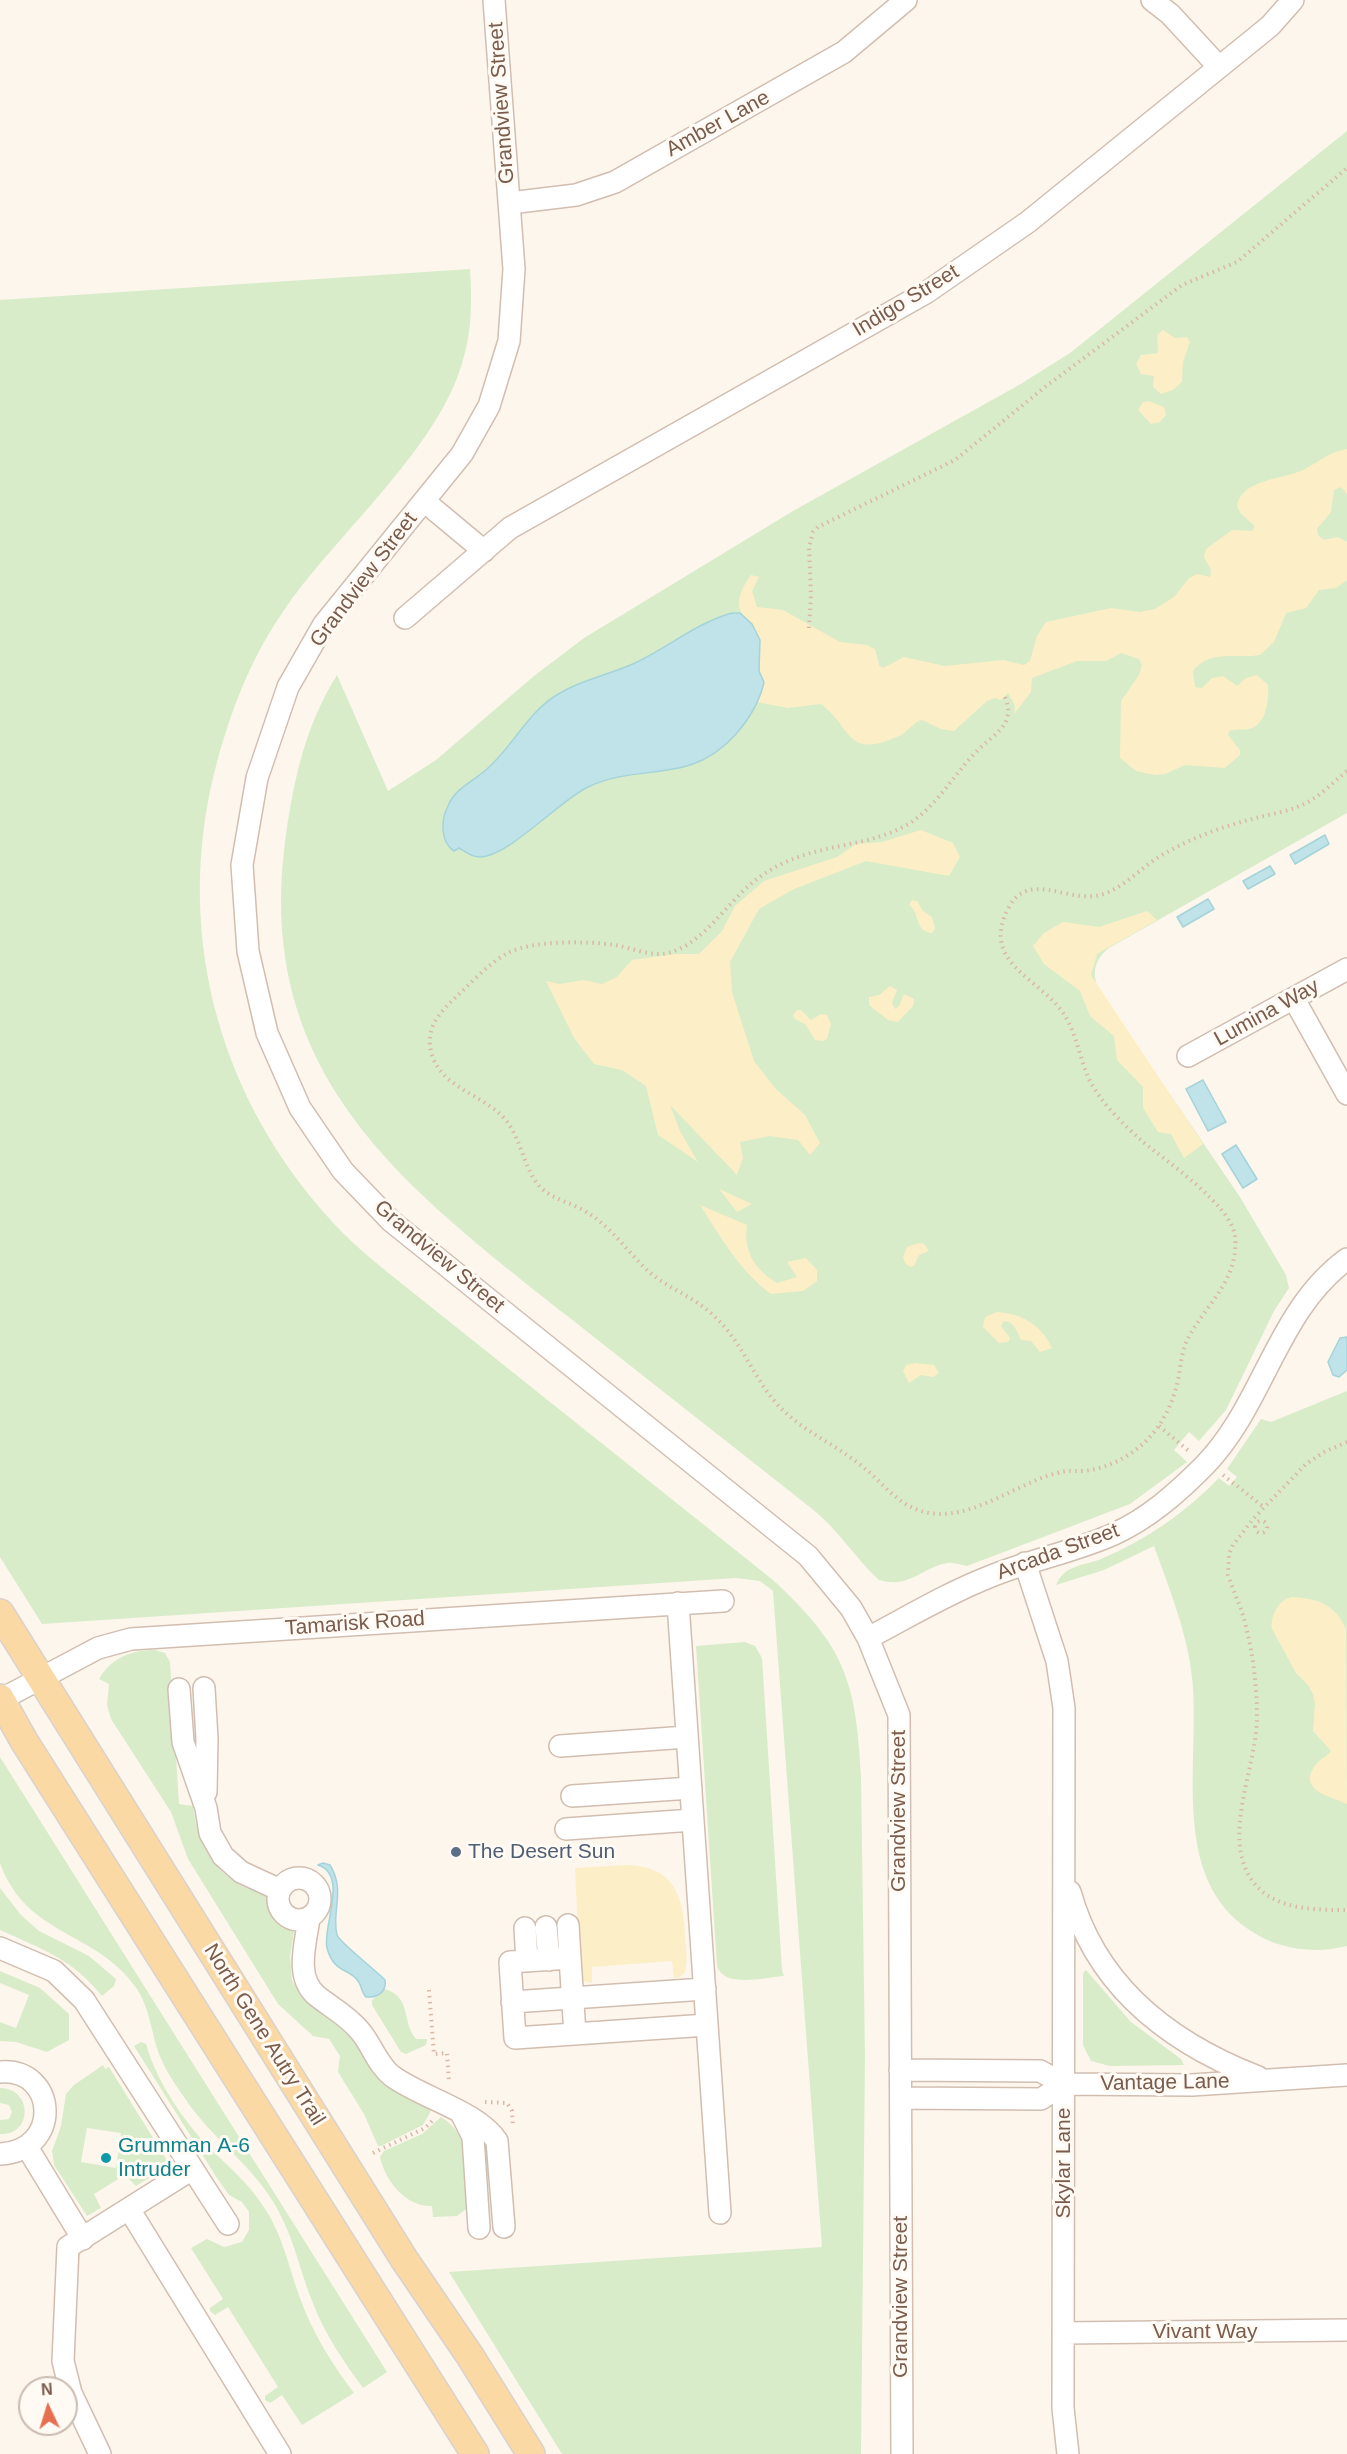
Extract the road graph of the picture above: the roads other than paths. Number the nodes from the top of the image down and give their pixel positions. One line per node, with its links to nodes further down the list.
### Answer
1 (494, 0): 6 (street, Grandview Street)
2 (906, 0): 6 (street, Amber Lane)
3 (1152, 0): 5 (street)
4 (1293, 0): 5 (street, Indigo Street)
5 (1219, 67): 8 (street, Indigo Street)
6 (510, 203): 7 (street, Grandview Street)
7 (424, 501): 8 (street); 19 (street, Grandview Street)
8 (484, 551): 9 (street, Indigo Street)
9 (405, 618)
10 (1347, 969): 11 (street, Lumina Way)
11 (1294, 999): 12 (street, Lumina Way); 13 (street)
12 (1188, 1056)
13 (1347, 1094)
14 (1347, 1259): 15 (street, Arcada Street)
15 (1024, 1563): 19 (street, Arcada Street); 31 (street, Skylar Lane)
16 (723, 1600): 17 (street, Tamarisk Road)
17 (678, 1603): 20 (street, Tamarisk Road); 24 (street)
18 (0, 1613): 20 (main road, North Gene Autry Trail)
19 (868, 1638): 42 (street, Grandview Street)
20 (40, 1679): 23 (street, Tamarisk Road); 63 (main road, North Gene Autry Trail)
21 (204, 1688): 28 (street)
22 (179, 1689): 28 (street)
23 (0, 1699): 62 (main road)
24 (687, 1737): 25 (street); 26 (street)
25 (560, 1746)
26 (691, 1788): 27 (street); 29 (street)
27 (572, 1796)
28 (206, 1808): 32 (street)
29 (693, 1820): 30 (street); 36 (street)
30 (566, 1828)
31 (1064, 1871): 39 (street, Skylar Lane); 46 (street, Skylar Lane)
32 (280, 1890): 33 (street); 33 (street)
33 (309, 1918): 48 (street)
34 (0, 1947): 51 (street)
35 (549, 1960): 35 (street); 37 (street); 38 (street)
36 (705, 1989): 37 (street); 40 (street)
37 (573, 1998): 38 (street); 41 (street)
38 (512, 2002): 41 (street)
39 (1145, 2013): 45 (street, Vantage Lane)
40 (707, 2025): 41 (street); 53 (street)
41 (575, 2034)
42 (900, 2070): 46 (street, Vantage Lane); 47 (street, Grandview Street)
43 (0, 2072): 49 (street)
44 (1347, 2075): 45 (street, Vantage Lane)
45 (1266, 2080): 46 (street, Vantage Lane)
46 (1064, 2084): 47 (street); 59 (street, Skylar Lane)
47 (901, 2098): 64 (street, Grandview Street)
48 (462, 2115): 55 (street); 56 (street)
49 (27, 2147): 50 (street); 57 (street)
50 (0, 2154)
51 (192, 2169): 52 (street); 54 (street)
52 (129, 2209): 57 (street); 61 (street)
53 (720, 2213)
54 (228, 2224)
55 (504, 2227)
56 (479, 2228)
57 (83, 2238): 60 (street)
58 (1347, 2330): 59 (street, Vivant Way)
59 (1063, 2333): 65 (street, Skylar Lane)
60 (100, 2454)
61 (280, 2454)
62 (475, 2454)
63 (531, 2454)
64 (902, 2454)
65 (1068, 2454)

